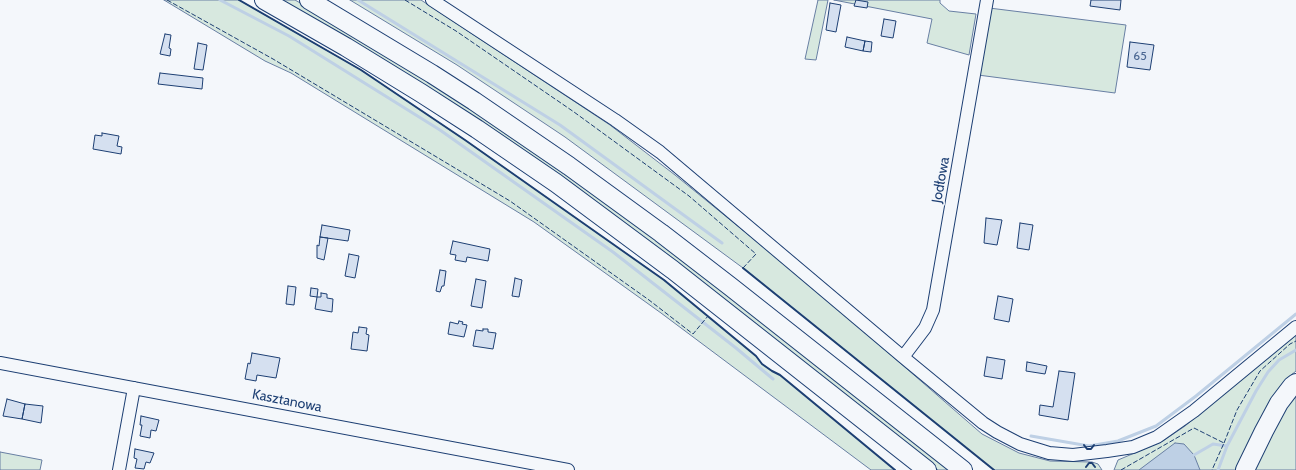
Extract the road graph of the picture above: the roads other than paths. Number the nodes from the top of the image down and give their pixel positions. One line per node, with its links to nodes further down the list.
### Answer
1 (264, 0): 12 (highway)
2 (309, 0): 13 (highway)
3 (432, 0): 6 (street)
4 (987, 0): 6 (street, Jodłowa)
5 (1296, 327): 6 (street)
6 (903, 357)
7 (0, 363): 9 (street, Kasztanowa)
8 (1296, 382): 14 (highway)
9 (134, 388): 10 (street); 11 (street, Kasztanowa)
10 (119, 470)
11 (568, 470)
12 (927, 470)
13 (962, 470)
14 (1245, 470)

